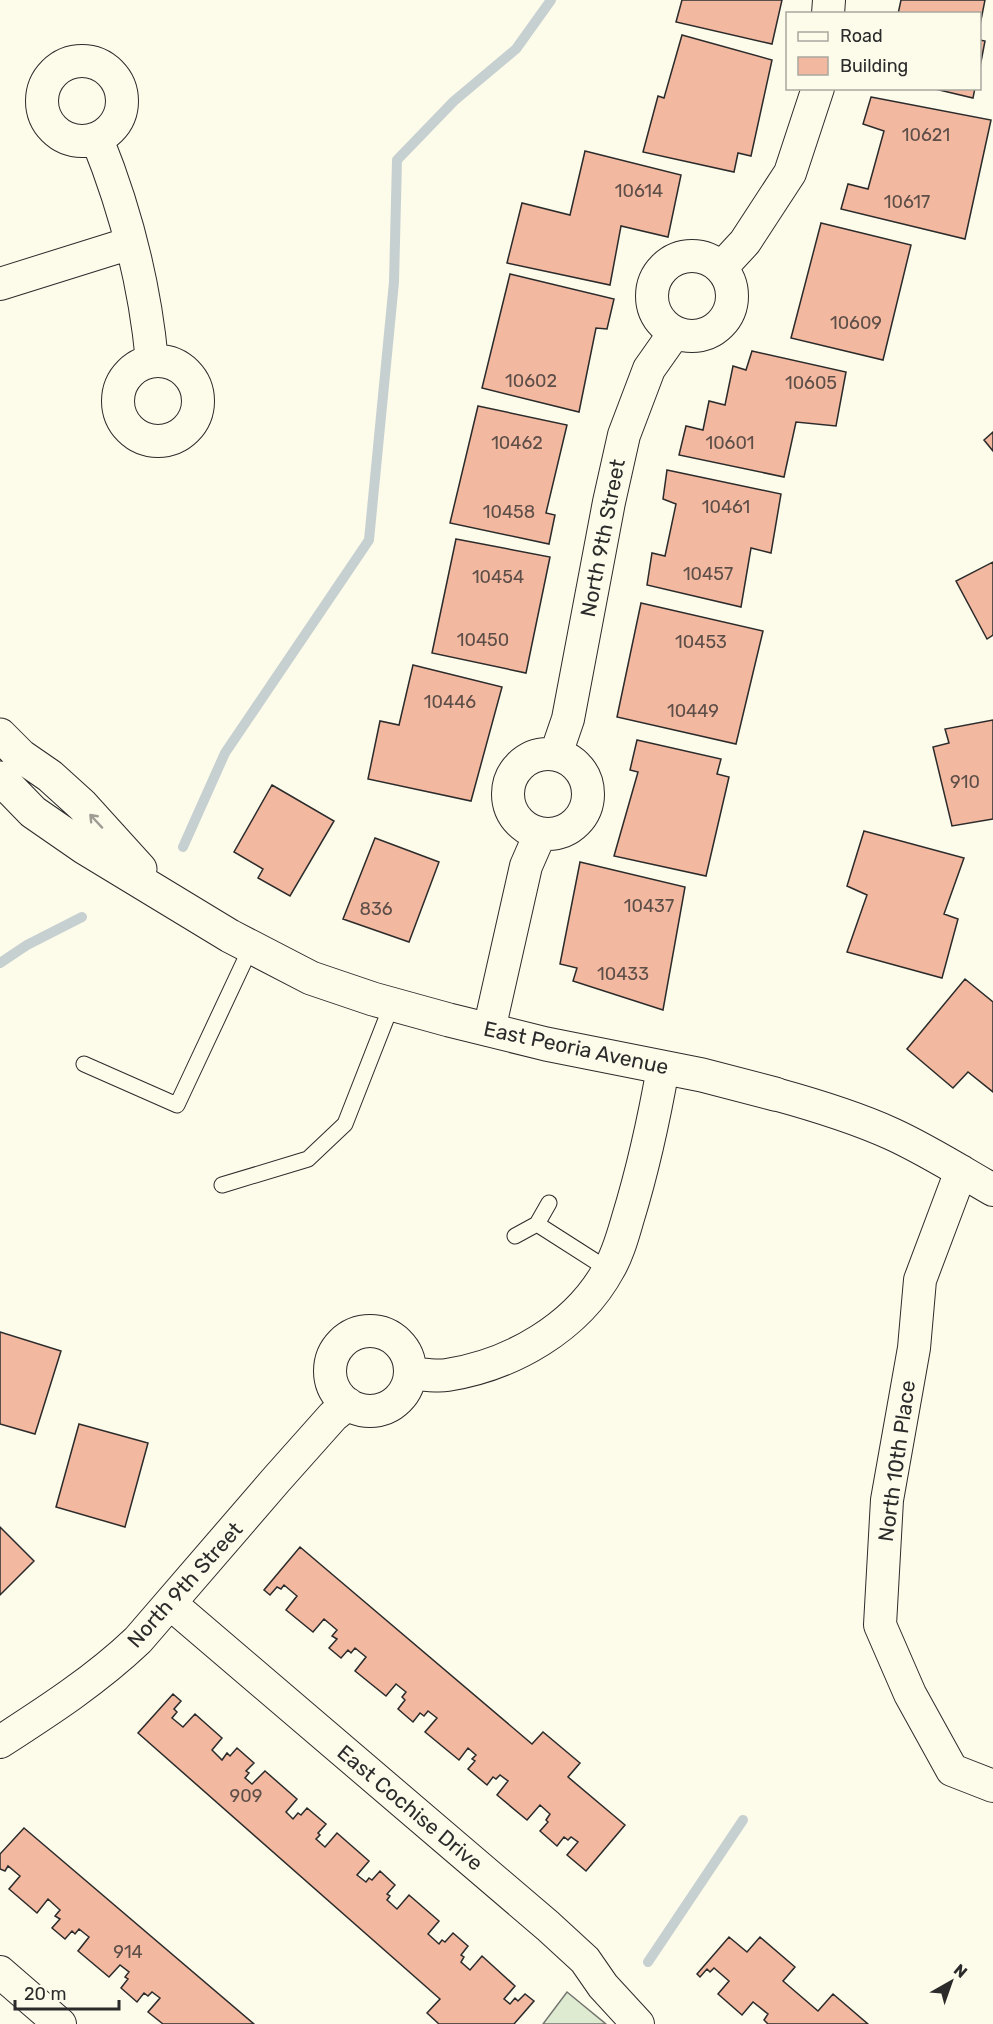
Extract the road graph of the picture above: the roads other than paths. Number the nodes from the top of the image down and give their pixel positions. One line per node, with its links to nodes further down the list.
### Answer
1 (817, 90): 4 (street)
2 (97, 139): 3 (street)
3 (131, 243): 5 (street); 7 (street)
4 (721, 268): 6 (street); 6 (street)
5 (0, 284)
6 (675, 332): 9 (street, North 9th Street)
7 (152, 361)
8 (0, 735): 12 (street, East Peoria Avenue, one-way to 8)
9 (556, 754): 11 (street); 11 (street)
10 (0, 778): 12 (street, East Peoria Avenue)
11 (540, 834): 15 (street)
12 (164, 894): 13 (street, East Peoria Avenue)
13 (251, 947): 14 (street, East Peoria Avenue); 16 (lane)
14 (392, 1004): 15 (street, East Peoria Avenue); 20 (lane)
15 (489, 1030): 17 (street, East Peoria Avenue)
16 (84, 1064)
17 (663, 1068): 18 (street, East Peoria Avenue); 25 (street)
18 (760, 1090): 19 (street, East Peoria Avenue)
19 (961, 1171): 21 (street, East Peoria Avenue); 30 (street, North 10th Place)
20 (222, 1185)
21 (993, 1190)
22 (549, 1203): 23 (lane)
23 (537, 1224): 24 (lane); 25 (lane)
24 (515, 1236)
25 (609, 1270): 26 (street)
26 (411, 1373): 27 (street); 27 (street)
27 (348, 1404): 28 (street, North 9th Street)
28 (171, 1604): 29 (street, North 9th Street); 32 (street, East Cochise Drive)
29 (0, 1742)
30 (993, 1786)
31 (0, 1972): 33 (street)
32 (621, 2006)
33 (60, 2024)

